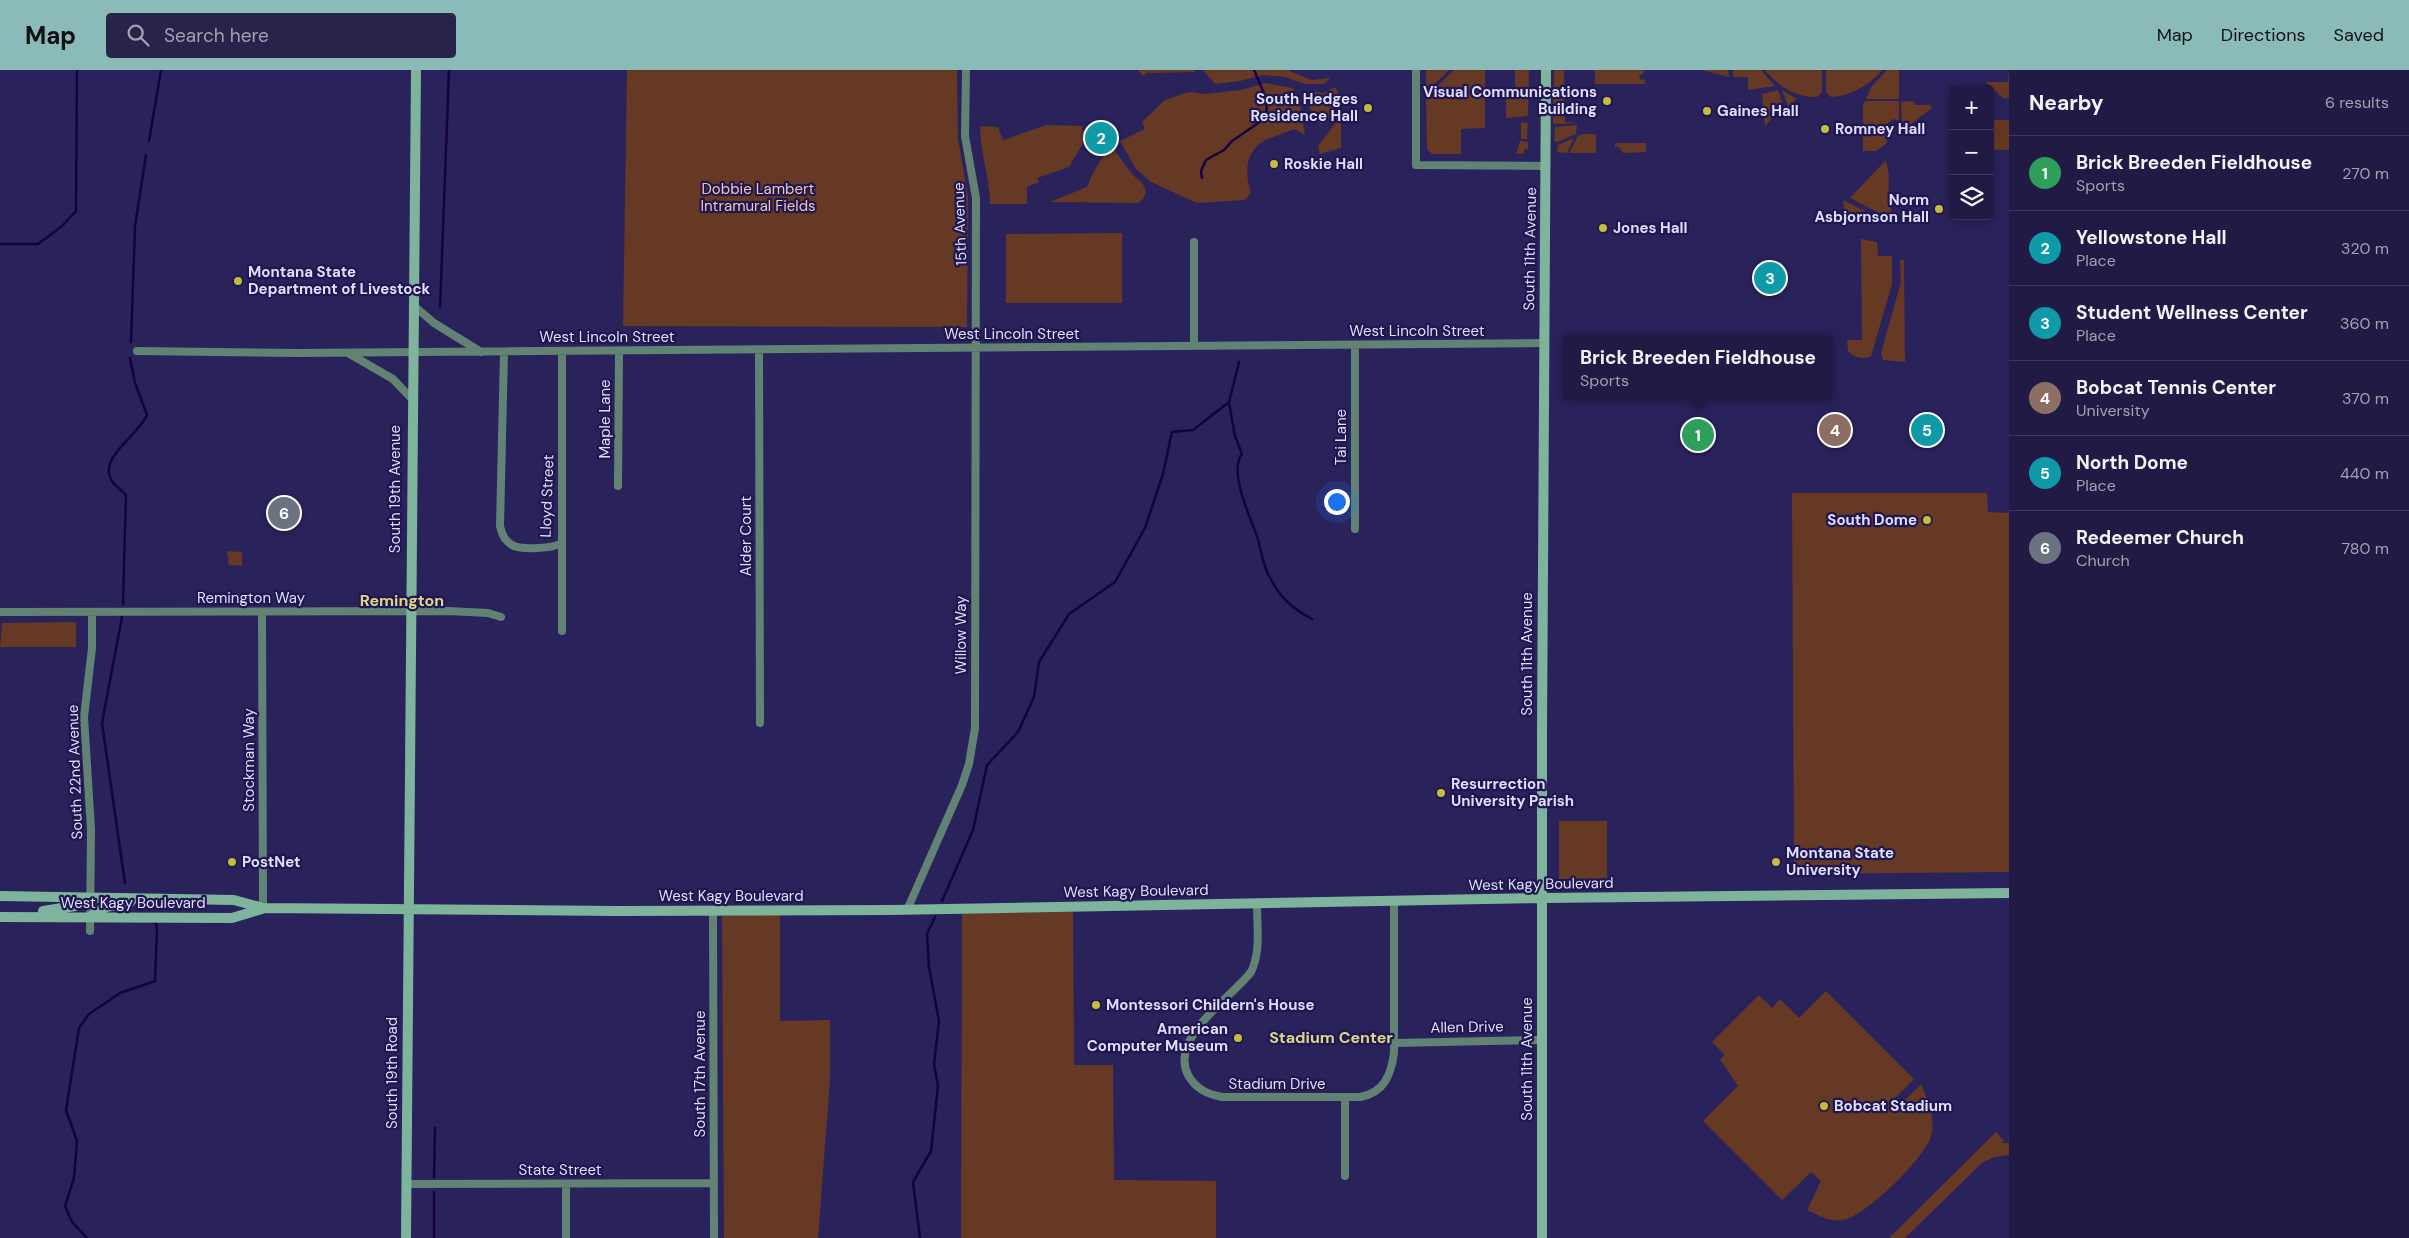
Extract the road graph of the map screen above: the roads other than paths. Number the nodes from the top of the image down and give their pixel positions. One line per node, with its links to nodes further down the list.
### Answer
1 (416, 70): 7 (main road, South 19th Avenue)
2 (966, 70): 11 (street, 15th Avenue)
3 (1416, 70): 5 (street)
4 (1546, 70): 5 (main road, South 11th Avenue)
5 (1546, 166): 8 (main road, South 11th Avenue)
6 (1194, 242): 10 (street)
7 (414, 306): 17 (main road, South 19th Avenue); 18 (street)
8 (1544, 343): 9 (street, West Lincoln Street); 34 (main road, South 11th Avenue)
9 (1355, 345): 10 (street, West Lincoln Street); 22 (street, Tai Lane)
10 (1194, 346): 11 (street, West Lincoln Street)
11 (976, 348): 12 (street, West Lincoln Street); 40 (street, Willow Way)
12 (759, 350): 15 (street, West Lincoln Street); 30 (street, Alder Court)
13 (137, 351): 16 (street, West Lincoln Street)
14 (562, 351): 15 (street, West Lincoln Street); 19 (street, West Lincoln Street); 23 (street, Lloyd Street)
15 (619, 351): 21 (street, Maple Lane)
16 (346, 352): 17 (street, West Lincoln Street); 20 (street, West Lincoln Street)
17 (412, 352): 18 (street, West Lincoln Street); 20 (main road, South 19th Avenue)
18 (481, 352): 19 (street, West Lincoln Street)
19 (504, 352): 23 (street, Lloyd Street)
20 (411, 398): 24 (main road, South 19th Avenue)
21 (618, 486)
22 (1355, 529)
23 (562, 542): 29 (street)
24 (410, 611): 27 (street, Remington Way); 28 (street, Remington Way); 39 (main road, South 19th Avenue)
25 (0, 612): 26 (street, Remington Way)
26 (92, 612): 27 (street, Remington Way); 33 (street, South 22nd Avenue)
27 (262, 612): 38 (street, Stockman Way)
28 (501, 617)
29 (562, 631)
30 (760, 723)
31 (2009, 893): 34 (main road, West Kagy Boulevard)
32 (0, 896): 33 (main road, West Kagy Boulevard)
33 (91, 897): 35 (main road, West Kagy Boulevard); 42 (main road); 44 (street, South 22nd Avenue)
34 (1543, 898): 36 (main road, West Kagy Boulevard); 46 (main road, South 11th Avenue)
35 (198, 899): 38 (main road, West Kagy Boulevard); 44 (main road)
36 (1394, 902): 37 (main road, West Kagy Boulevard); 47 (street, Stadium Drive)
37 (1257, 904): 40 (main road, West Kagy Boulevard); 48 (street, Stadium Drive)
38 (263, 908): 39 (main road, West Kagy Boulevard); 44 (main road, West Kagy Boulevard)
39 (407, 909): 41 (main road, West Kagy Boulevard); 51 (main road, South 19th Road)
40 (907, 910): 41 (main road, West Kagy Boulevard)
41 (713, 911): 50 (street, South 17th Avenue)
42 (0, 912)
43 (0, 917): 44 (main road, West Kagy Boulevard)
44 (90, 918): 45 (street, South 22nd Avenue)
45 (90, 931)
46 (1541, 1040): 47 (street, Allen Drive); 56 (main road, South 11th Avenue)
47 (1395, 1043): 48 (street, Stadium Drive)
48 (1345, 1098): 49 (street)
49 (1346, 1176)
50 (714, 1183): 52 (street, State Street); 55 (street, South 17th Avenue)
51 (406, 1184): 52 (street, State Street); 53 (main road, South 19th Road)
52 (566, 1184): 54 (street)
53 (406, 1238)
54 (566, 1238)
55 (714, 1238)
56 (1542, 1238)

